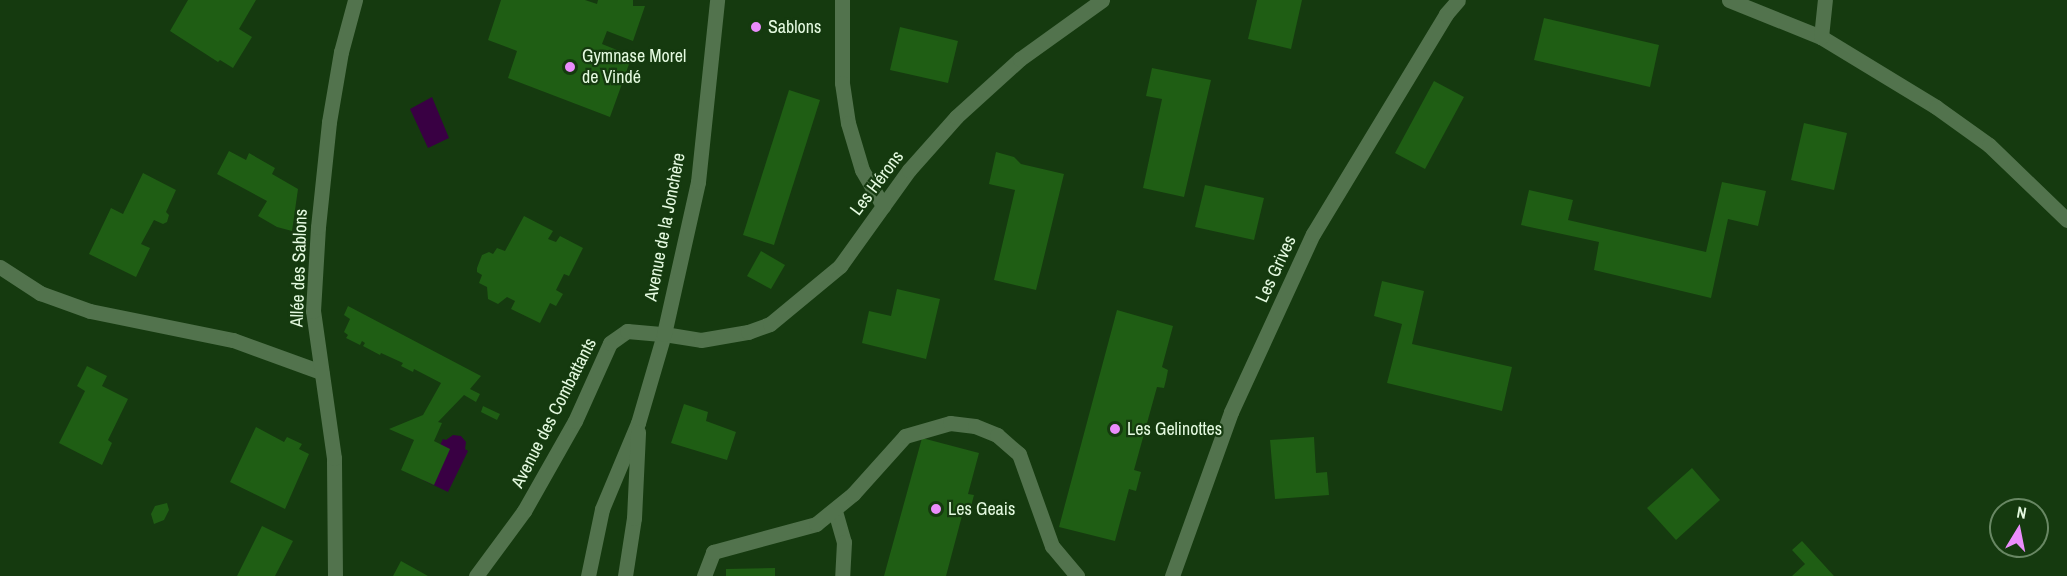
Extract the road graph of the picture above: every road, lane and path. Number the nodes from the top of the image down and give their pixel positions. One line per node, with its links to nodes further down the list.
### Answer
1 (355, 0): 13 (street, Allée des Sablons)
2 (717, 0): 12 (street, Avenue de la Jonchère)
3 (842, 0): 9 (street)
4 (1102, 0): 9 (street, Les Hérons)
5 (1458, 0): 23 (street, Les Grives)
6 (1729, 0): 8 (street)
7 (1825, 0): 8 (street)
8 (1821, 37): 10 (street)
9 (884, 206): 12 (street, Les Hérons)
10 (2067, 220)
11 (0, 267): 13 (street)
12 (664, 334): 14 (street, Avenue de la Jonchère); 17 (street, Avenue des Combattants)
13 (321, 372): 16 (street, Allée des Sablons)
14 (638, 423): 18 (street, Avenue de la Jonchère); 19 (street, Avenue de la Jonchère)
15 (835, 511): 20 (street); 21 (street); 22 (street)
16 (335, 576)
17 (476, 576)
18 (588, 576)
19 (625, 576)
20 (704, 576)
21 (842, 576)
22 (1077, 576)
23 (1172, 576)

